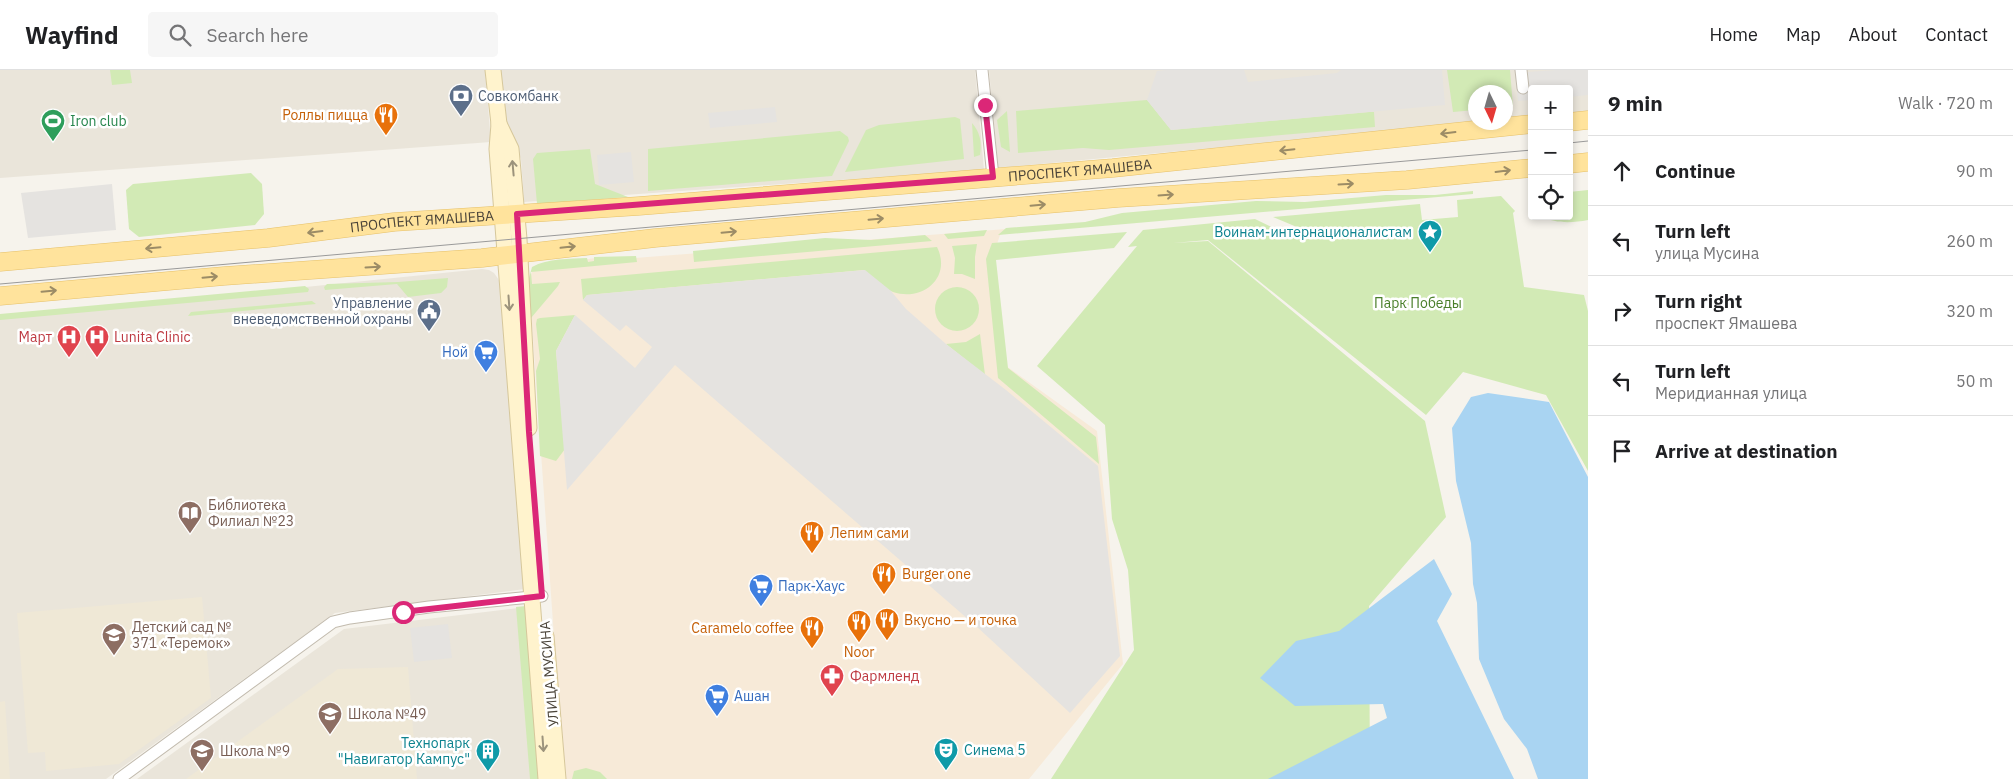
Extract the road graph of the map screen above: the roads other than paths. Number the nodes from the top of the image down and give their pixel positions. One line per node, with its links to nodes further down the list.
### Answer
1 (493, 70): 12 (street, УЛИЦА МУСИНА)
2 (982, 70): 11 (street)
3 (1521, 70): 4 (street)
4 (1523, 88)
5 (1588, 120): 6 (main road)
6 (1573, 122)
7 (1528, 124): 11 (main road, ПРОСПЕКТ ЯМАШЕВА, one-way to 11)
8 (1588, 162): 9 (main road)
9 (1573, 164)
10 (1528, 168): 13 (main road, one-way to 10)
11 (993, 177): 12 (main road, ПРОСПЕКТ ЯМАШЕВА)
12 (510, 215): 13 (street, УЛИЦА МУСИНА); 14 (main road, ПРОСПЕКТ ЯМАШЕВА, one-way to 14)
13 (512, 254): 15 (main road, one-way to 13); 16 (street, УЛИЦА МУСИНА)
14 (0, 262)
15 (0, 296)
16 (537, 596): 17 (street); 18 (street, УЛИЦА МУСИНА, one-way to 18); 19 (street, УЛИЦА МУСИНА)
17 (119, 779)
18 (546, 779)
19 (558, 779)

